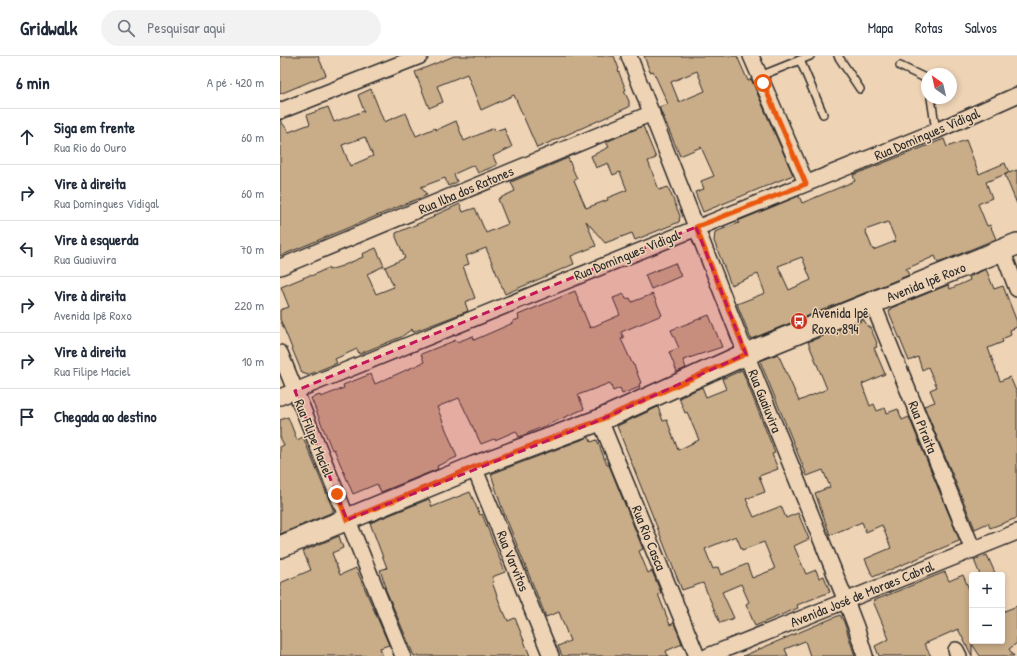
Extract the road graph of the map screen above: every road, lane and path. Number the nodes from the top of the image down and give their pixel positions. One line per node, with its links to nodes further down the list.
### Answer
1 (420, 56): 13 (street)
2 (629, 56): 14 (street, Rua Guaiuvira)
3 (751, 56): 8 (street)
4 (810, 56): 6 (lane)
5 (838, 56): 10 (lane)
6 (800, 60): 8 (lane); 15 (lane)
7 (900, 66): 9 (lane)
8 (760, 76): 17 (street)
9 (921, 76)
10 (860, 89)
11 (1017, 95): 16 (street, Rua Domingues Vidigal)
12 (931, 104): 16 (lane)
13 (280, 111)
14 (652, 112): 18 (street, Rua Guaiuvira); 20 (street, Rua Ilha dos Ratones)
15 (823, 114)
16 (936, 131): 17 (street, Rua Domingues Vidigal)
17 (806, 184): 18 (street, Rua Domingues Vidigal)
18 (696, 227): 24 (street, Rua Guaiuvira); 25 (street, Rua Domingues Vidigal)
19 (1010, 247): 21 (street); 22 (street, Avenida Ipê Roxo)
20 (280, 267)
21 (1017, 289)
22 (873, 304): 24 (street, Avenida Ipê Roxo); 32 (street, Rua Piraita)
23 (280, 353): 25 (street, Rua Filipe Maciel)
24 (746, 354): 27 (street, Avenida Ipê Roxo); 33 (street, Rua Guaiuvira)
25 (295, 391): 26 (street, Rua Domingues Vidigal); 29 (street, Rua Filipe Maciel)
26 (280, 397)
27 (600, 420): 28 (street, Avenida Ipê Roxo); 36 (street, Rua Rio Casca)
28 (474, 467): 29 (street, Avenida Ipê Roxo); 35 (street, Rua Varvitos)
29 (347, 520): 31 (street, Avenida Ipê Roxo); 34 (street, Rua Filipe Maciel)
30 (1017, 532): 32 (street, Avenida José de Moraes Cabral)
31 (280, 547)
32 (973, 550): 33 (street, Avenida José de Moraes Cabral)
33 (846, 601): 37 (street, Avenida José de Moraes Cabral); 38 (street, Rua Guaiuvira)
34 (403, 656)
35 (551, 656)
36 (698, 656)
37 (708, 656)
38 (865, 656)

